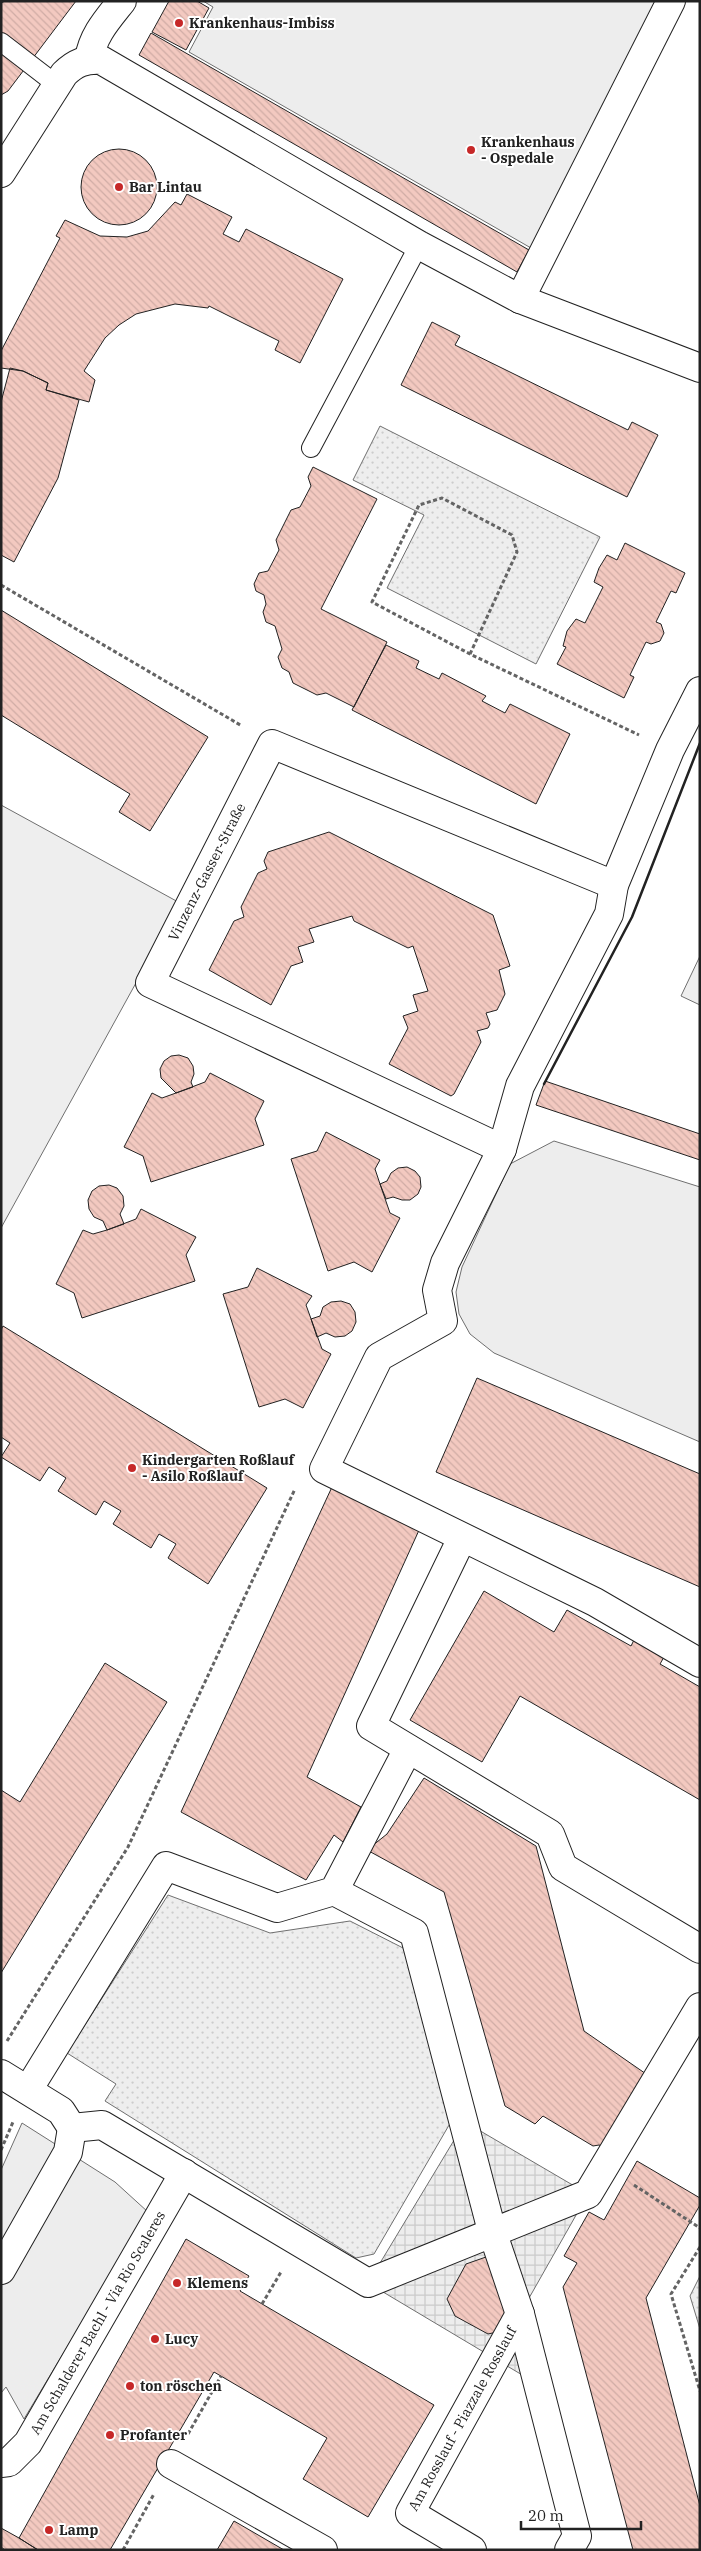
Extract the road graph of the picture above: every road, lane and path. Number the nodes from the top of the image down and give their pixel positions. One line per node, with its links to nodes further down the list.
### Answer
1 (122, 1): 4 (street)
2 (671, 1): 8 (street)
3 (1, 42): 5 (lane)
4 (89, 59): 5 (street); 7 (street)
5 (56, 85): 6 (street)
6 (1, 173)
7 (419, 245): 8 (street); 10 (lane)
8 (520, 299): 9 (street)
9 (700, 368)
10 (311, 448)
11 (1, 585): 14 (path)
12 (470, 654): 12 (path); 15 (path)
13 (700, 691): 15 (street)
14 (272, 744): 16 (street); 17 (street, Vinzenz-Gasser-Straße)
15 (670, 750): 16 (street)
16 (614, 885): 17 (street)
17 (502, 1149): 18 (street)
18 (324, 1469): 19 (street); 25 (path)
19 (462, 1538): 20 (street); 21 (street)
20 (700, 1663)
21 (408, 1749): 22 (street); 23 (street)
22 (334, 1892): 27 (street); 32 (street, Am Rosslauf - Piazzale Rosslauf)
23 (700, 1949)
24 (700, 2007): 29 (street)
25 (1, 2049)
26 (1, 2074): 27 (street)
27 (28, 2090): 28 (street)
28 (72, 2128): 30 (street); 34 (street)
29 (604, 2166): 31 (path); 32 (street)
30 (184, 2174): 32 (street); 37 (street, Am Schalderer Bachl - Via Rio Scaleres)
31 (700, 2228)
32 (492, 2231): 35 (street, Am Rosslauf - Piazzale Rosslauf)
33 (700, 2247): 36 (path)
34 (1, 2270)
35 (520, 2314): 40 (street, Am Rosslauf - Piazzale Rosslauf); 41 (street, Am Rosslauf - Piazzale Rosslauf)
36 (700, 2391)
37 (1, 2462)
38 (171, 2464): 39 (street)
39 (323, 2550)
40 (472, 2550)
41 (569, 2550)

